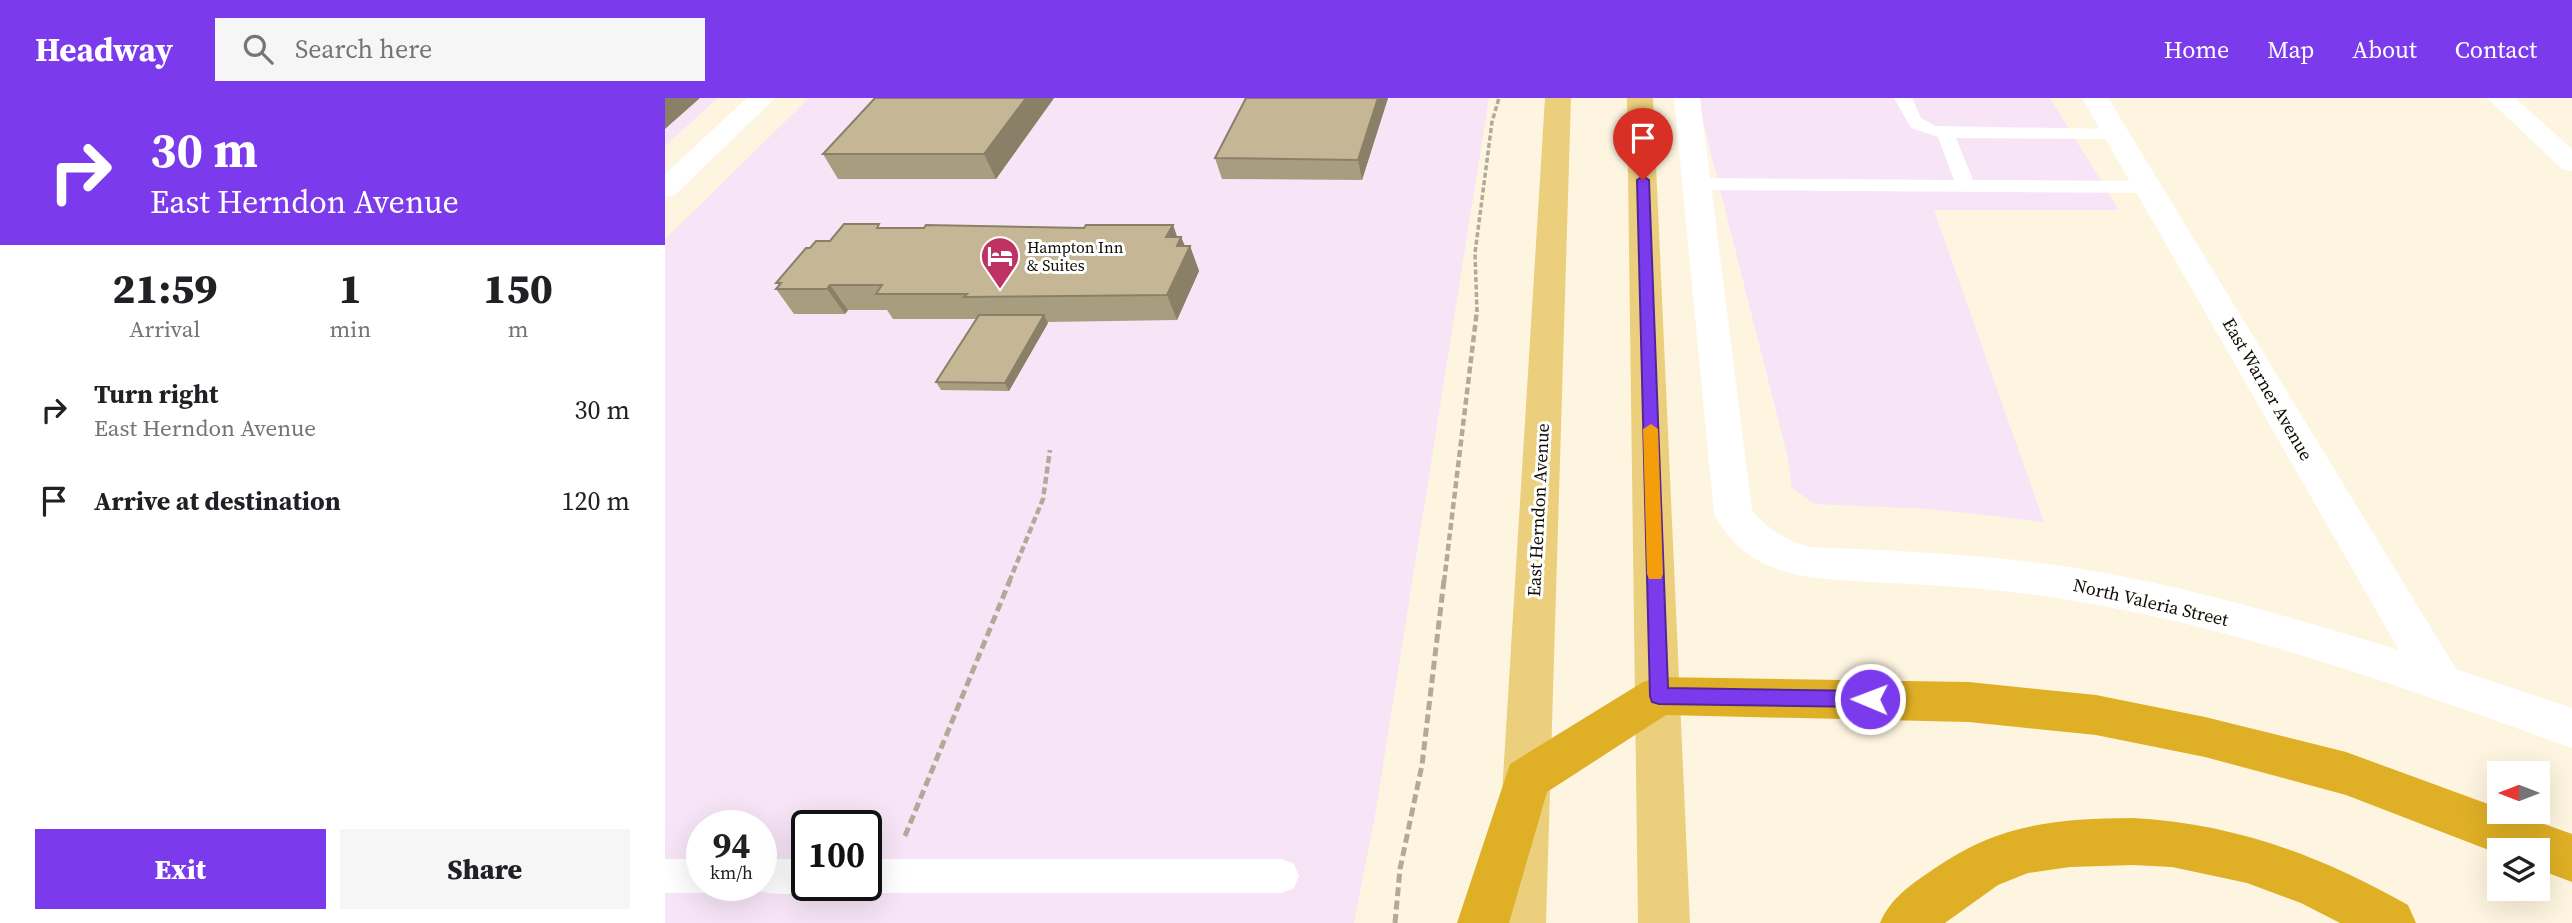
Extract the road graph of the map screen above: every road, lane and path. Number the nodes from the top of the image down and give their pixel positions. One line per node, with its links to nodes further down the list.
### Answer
1 (762, 98): 15 (street)
2 (1499, 98): 27 (path)
3 (1558, 98): 20 (main road, East Herndon Avenue)
4 (1640, 98): 18 (main road)
5 (1687, 98): 12 (street)
6 (1903, 98): 9 (lane)
7 (2095, 98): 10 (street, East Warner Avenue)
8 (2500, 98): 11 (street)
9 (1945, 134): 10 (lane); 13 (lane)
10 (2117, 134): 14 (street, East Warner Avenue)
11 (2572, 163)
12 (1696, 184): 13 (lane); 17 (street, North Valeria Street)
13 (1965, 186): 14 (lane)
14 (2149, 187): 17 (street, East Warner Avenue)
15 (665, 189)
16 (1050, 450): 22 (path)
17 (2440, 681): 19 (street, North Valeria Street)
18 (1659, 696): 20 (highway); 21 (highway); 30 (main road)
19 (2572, 728)
20 (1527, 779): 28 (highway); 29 (main road, East Herndon Avenue)
21 (2572, 858)
22 (882, 867)
23 (665, 876): 24 (lane)
24 (686, 876)
25 (882, 876): 26 (lane)
26 (1282, 876)
27 (1395, 923)
28 (1483, 923)
29 (1520, 923)
30 (1664, 923)
31 (1906, 923): 32 (highway)
32 (2390, 923)

